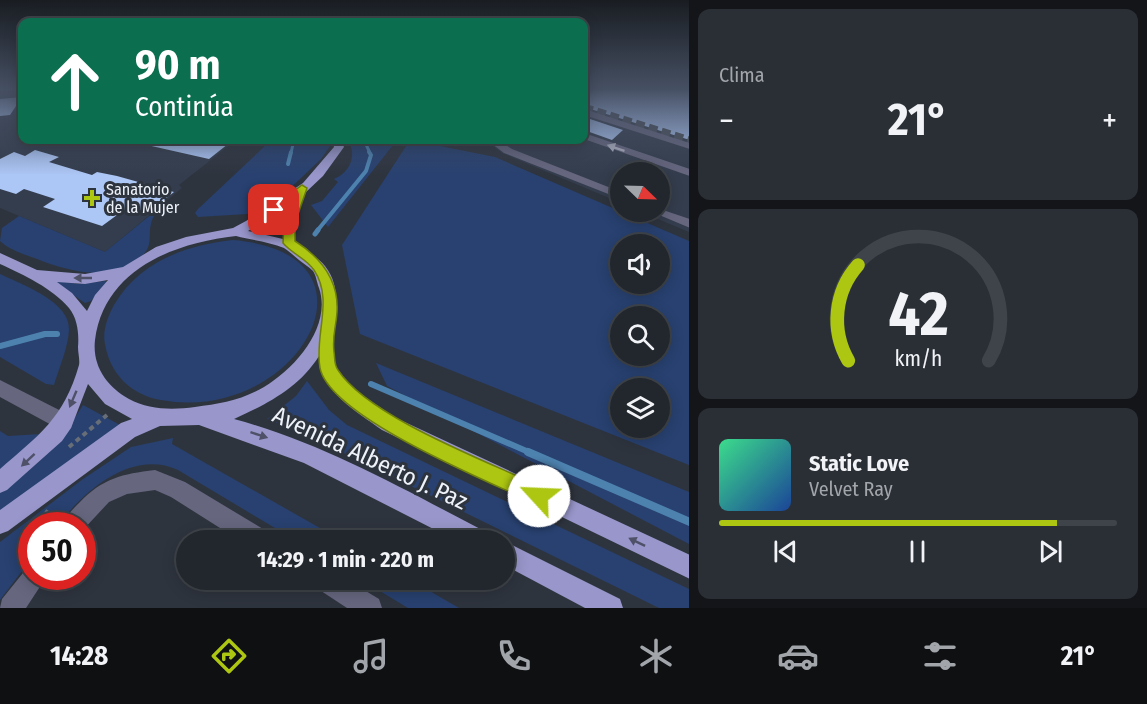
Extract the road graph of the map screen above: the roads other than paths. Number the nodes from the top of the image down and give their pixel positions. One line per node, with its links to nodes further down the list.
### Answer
1 (604, 118): 5 (street)
2 (588, 137): 6 (street, one-way to 2)
3 (338, 144): 7 (main road)
4 (498, 144): 8 (street)
5 (689, 146)
6 (689, 173)
7 (302, 188): 11 (main road); 12 (main road)
8 (610, 192)
9 (670, 216): 10 (street)
10 (689, 224)
11 (236, 232): 12 (main road); 14 (main road)
12 (289, 243): 16 (main road)
13 (0, 258): 15 (main road)
14 (128, 271): 15 (main road, one-way to 15); 17 (main road)
15 (38, 275): 17 (main road)
16 (325, 334): 21 (main road); 29 (main road, Avenida Alberto J. Paz, one-way to 16)
17 (87, 338): 18 (main road)
18 (88, 363): 20 (main road); 22 (main road, one-way to 22)
19 (0, 388): 22 (street)
20 (157, 418): 21 (main road); 25 (main road)
21 (203, 419): 27 (main road, Avenida Alberto J. Paz, one-way to 27)
22 (63, 422): 23 (main road, one-way to 23)
23 (0, 483)
24 (85, 512): 26 (street)
25 (0, 523)
26 (244, 530)
27 (458, 530)
28 (515, 559): 34 (main road)
29 (689, 567)
30 (24, 590): 32 (street)
31 (341, 590): 33 (street)
32 (11, 608)
33 (370, 608)
34 (611, 608)

